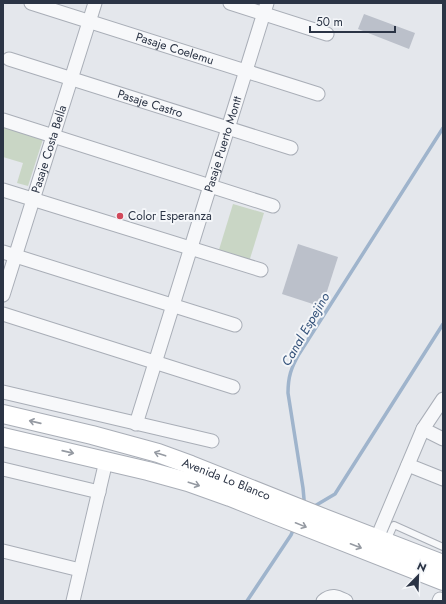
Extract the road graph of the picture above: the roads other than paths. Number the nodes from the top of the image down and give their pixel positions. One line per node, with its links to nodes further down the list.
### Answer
1 (30, 3): 5 (street, Pasaje Coelemu)
2 (95, 3): 5 (street, Pasaje Costa Bella)
3 (230, 3): 4 (street)
4 (266, 8): 6 (street); 8 (street, Pasaje Puerto Montt)
5 (89, 22): 8 (street, Pasaje Coelemu); 9 (street, Pasaje Costa Bella)
6 (327, 34)
7 (9, 59): 9 (street, Pasaje Castro)
8 (246, 71): 10 (street, Pasaje Coelemu); 12 (street, Pasaje Puerto Montt)
9 (72, 78): 12 (street, Pasaje Castro); 13 (street, Pasaje Costa Bella)
10 (318, 94)
11 (3, 120): 13 (street)
12 (228, 128): 14 (street, Pasaje Castro); 15 (street, Pasaje Puerto Montt)
13 (53, 137): 15 (street); 17 (street, Pasaje Costa Bella)
14 (291, 148)
15 (210, 186): 18 (street); 19 (street, Pasaje Puerto Montt)
16 (3, 190): 17 (street)
17 (33, 199): 19 (street); 20 (street, Pasaje Costa Bella)
18 (273, 206)
19 (191, 248): 21 (street); 23 (street, Pasaje Puerto Montt)
20 (9, 254): 22 (street, Pasaje Costa Bella); 23 (street)
21 (261, 270)
22 (3, 295)
23 (173, 306): 25 (street); 26 (street, Pasaje Puerto Montt)
24 (3, 314): 26 (street)
25 (235, 325)
26 (155, 362): 27 (street); 31 (street, Pasaje Puerto Montt)
27 (233, 387)
28 (3, 392): 31 (street)
29 (443, 399): 32 (street)
30 (3, 414): 41 (main road, Avenida Lo Blanco, one-way to 30)
31 (136, 424): 35 (street)
32 (423, 429): 34 (street); 37 (street)
33 (3, 437): 36 (main road, Avenida Lo Blanco, one-way to 36)
34 (443, 438)
35 (212, 441)
36 (106, 461): 40 (street); 41 (main road, Avenida Lo Blanco, one-way to 41)
37 (408, 465): 39 (street); 43 (street)
38 (3, 469): 40 (street)
39 (443, 479)
40 (99, 492): 47 (street)
41 (285, 510): 42 (main road, Avenida Lo Blanco)
42 (322, 525): 43 (main road, Avenida Lo Blanco); 48 (main road, Avenida Lo Blanco, one-way to 48)
43 (382, 540): 44 (lane); 46 (main road, Avenida Lo Blanco)
44 (443, 547)
45 (3, 551): 47 (street)
46 (443, 564)
47 (80, 570): 49 (street)
48 (443, 580)
49 (73, 601)
50 (323, 601): 51 (street)
51 (346, 601)

